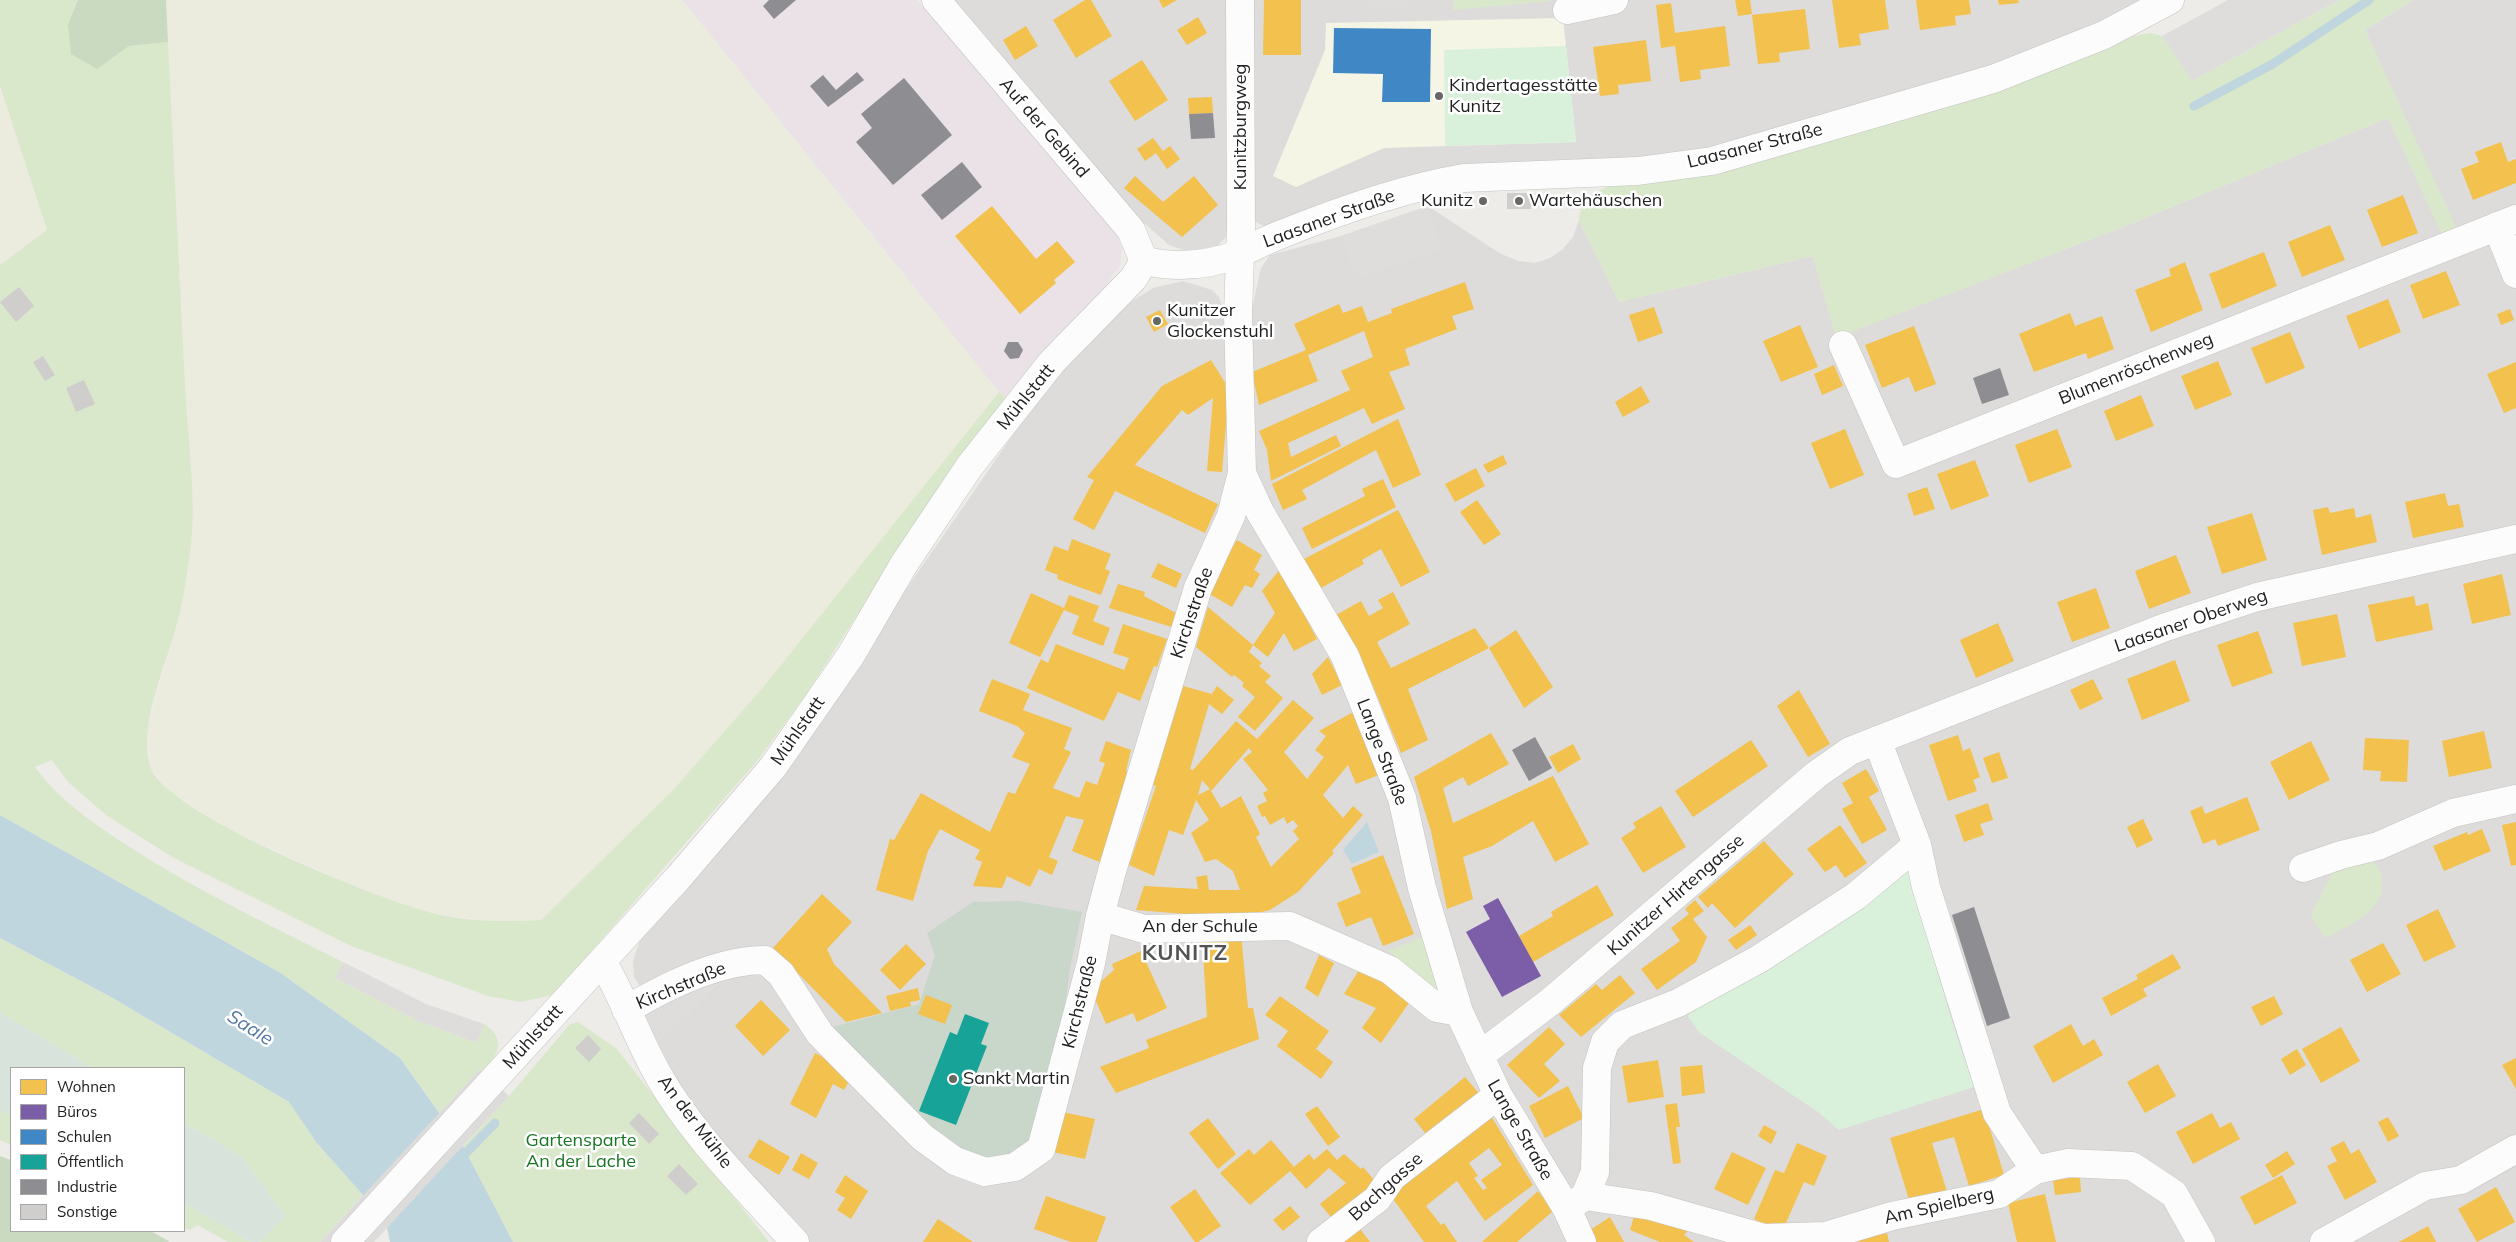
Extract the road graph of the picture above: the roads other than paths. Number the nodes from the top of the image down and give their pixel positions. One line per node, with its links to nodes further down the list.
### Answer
1 (936, 0): 8 (street, Auf der Gebind)
2 (1240, 0): 7 (street, Kunitzburgweg)
3 (1614, 0): 5 (street)
4 (2170, 0): 7 (street, Laasaner Straße)
5 (1567, 10)
6 (2506, 222): 9 (street, Blumenröschenweg); 10 (street, Blumenröschenweg)
7 (1239, 254): 8 (street); 11 (street, Lange Straße)
8 (1144, 261): 18 (street, Mühlstatt)
9 (2516, 274)
10 (1843, 345)
11 (1242, 473): 17 (street, Kirchstraße); 20 (street, Lange Straße)
12 (2516, 539): 13 (street, Laasaner Oberweg)
13 (1877, 740): 15 (street); 21 (street, Kunitzer Hirtengasse)
14 (2516, 799): 16 (street)
15 (1917, 845): 24 (street); 25 (street)
16 (2303, 868)
17 (1100, 916): 19 (street, Kirchstraße); 20 (street, An der Schule)
18 (602, 961): 19 (street, An der Mühle); 26 (street, Mühlstatt)
19 (626, 1010): 27 (street, An der Mühle)
20 (1459, 1012): 21 (street, Lange Straße)
21 (1479, 1056): 22 (street, Lange Straße)
22 (1498, 1095): 25 (street, Lange Straße); 28 (street, Bachgasse)
23 (2516, 1149): 30 (street)
24 (2035, 1170): 25 (street, Am Spielberg); 29 (street)
25 (1577, 1224)
26 (345, 1242)
27 (795, 1242)
28 (1321, 1242)
29 (2202, 1242)
30 (2324, 1242)

